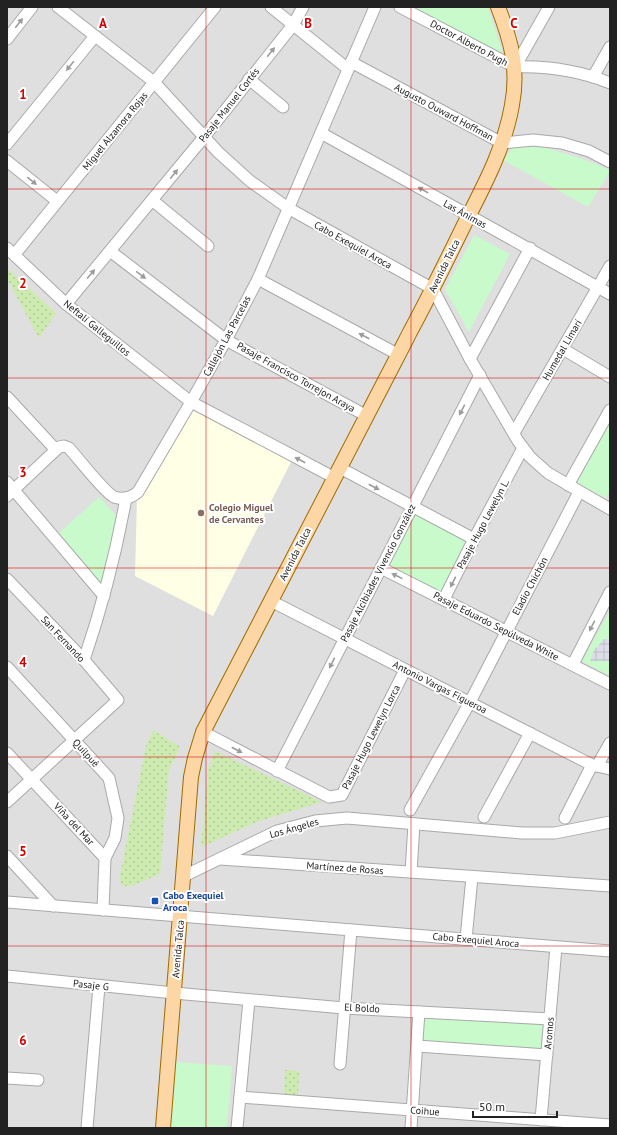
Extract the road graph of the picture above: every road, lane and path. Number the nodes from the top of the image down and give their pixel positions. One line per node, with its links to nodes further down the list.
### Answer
1 (32, 7): 12 (street, one-way to 1)
2 (58, 7): 11 (street, Cabo Exequiel Aroca)
3 (215, 7): 18 (street, Miguel Alzamora Rojas)
4 (271, 7): 10 (street, Augusto Ouward Hoffman)
5 (303, 7): 10 (street, Pasaje Manuel Cortés)
6 (375, 7): 14 (street, Callejón Las Parcelas)
7 (400, 7): 15 (street, Doctor Alberto Pugh)
8 (498, 7): 15 (main road, Avenida Talca)
9 (549, 7): 15 (street)
10 (294, 25): 14 (street, Augusto Ouward Hoffman); 17 (street, Pasaje Manuel Cortés, one-way to 10)
11 (95, 36): 18 (street, Cabo Exequiel Aroca); 24 (street, one-way to 24)
12 (7, 39)
13 (610, 47): 16 (street)
14 (350, 66): 21 (street, Callejón Las Parcelas); 23 (street, Augusto Ouward Hoffman)
15 (515, 67): 16 (street, Doctor Alberto Pugh); 23 (main road, Avenida Talca)
16 (593, 77): 19 (street, Doctor Alberto Pugh)
17 (249, 79): 20 (street); 22 (street, Pasaje Manuel Cortés)
18 (154, 82): 22 (street, Cabo Exequiel Aroca); 28 (street, Miguel Alzamora Rojas)
19 (610, 83)
20 (283, 107)
21 (321, 133): 29 (street, Callejón Las Parcelas); 30 (street, Las Ánimas, one-way to 21)
22 (204, 137): 27 (street, Pasaje Manuel Cortés, one-way to 22); 29 (street, Cabo Exequiel Aroca)
23 (502, 143): 26 (street, Augusto Ouward Hoffman); 30 (main road, Avenida Talca)
24 (7, 144)
25 (7, 161): 28 (street, one-way to 28)
26 (610, 162)
27 (152, 200): 31 (street); 34 (street, Pasaje Manuel Cortés)
28 (57, 202): 33 (street, Miguel Alzamora Rojas)
29 (288, 208): 36 (street, Callejón Las Parcelas); 38 (street, Cabo Exequiel Aroca)
30 (469, 216): 32 (street, Las Ánimas); 38 (main road, Avenida Talca)
31 (208, 246)
32 (530, 248): 37 (street, Las Ánimas); 44 (street)
33 (11, 251): 40 (street, Neftalí Galleguillos)
34 (110, 251): 40 (street, Pasaje Manuel Cortés, one-way to 34); 41 (street, Pasaje Francisco Torrejon Araya, one-way to 41)
35 (610, 266): 37 (street, Humedal Limarí)
36 (258, 279): 41 (street, Callejón Las Parcelas); 43 (street, one-way to 36)
37 (598, 287): 39 (street, Las Ánimas); 42 (street, Humedal Limarí)
38 (433, 289): 43 (main road, Avenida Talca); 44 (street)
39 (610, 294)
40 (66, 304): 48 (street, Neftalí Galleguillos)
41 (226, 340): 48 (street, Callejón Las Parcelas); 50 (street, Pasaje Francisco Torrejon Araya)
42 (563, 349): 46 (street); 51 (street, Humedal Limarí)
43 (399, 354): 50 (main road, Avenida Talca)
44 (470, 359): 45 (street)
45 (480, 375): 51 (street); 59 (street, Pasaje Alcibiades Vivencio González, one-way to 59)
46 (610, 377)
47 (7, 397): 53 (street)
48 (191, 402): 54 (street, Neftalí Galleguillos, one-way to 48); 58 (street, Callejón Las Parcelas)
49 (610, 410): 55 (street)
50 (367, 416): 54 (main road, Avenida Talca)
51 (514, 433): 52 (street)
52 (523, 448): 55 (street); 61 (street, Pasaje Hugo Lewelyn L.)
53 (56, 450): 56 (street); 58 (street)
54 (337, 473): 59 (street, Neftalí Galleguillos, one-way to 59); 67 (main road, Avenida Talca)
55 (568, 485): 57 (street)
56 (9, 489): 64 (street)
57 (580, 492): 60 (street); 68 (street, Eladio Chichón)
58 (126, 498): 64 (street)
59 (412, 507): 61 (street, Neftalí Galleguillos); 62 (street, Pasaje Alcibiades Vivencio González)
60 (610, 508)
61 (474, 540): 66 (street, Pasaje Hugo Lewelyn L., one-way to 66)
62 (381, 568): 66 (street, Pasaje Eduardo Sepúlveda White, one-way to 62); 69 (street, Pasaje Alcibiades Vivencio González)
63 (7, 579): 70 (street, San Fernando)
64 (104, 596): 70 (street)
65 (609, 596): 71 (street, one-way to 71)
66 (444, 600): 68 (street, Pasaje Eduardo Sepúlveda White)
67 (271, 601): 69 (street, Antonio Vargas Figueroa); 76 (main road, Avenida Talca)
68 (506, 632): 71 (street, Pasaje Eduardo Sepúlveda White); 75 (street, Eladio Chichón)
69 (344, 639): 73 (street, Antonio Vargas Figueroa); 83 (street, Pasaje Alcibiades Vivencio González, one-way to 83)
70 (84, 660): 78 (street, San Fernando)
71 (573, 664): 74 (street, Pasaje Eduardo Sepúlveda White)
72 (7, 667): 78 (street, Quilpué)
73 (405, 670): 75 (street, Antonio Vargas Figueroa); 83 (street, Pasaje Hugo Lewelyn Lorca)
74 (610, 684)
75 (470, 702): 77 (street, Antonio Vargas Figueroa); 86 (street, Eladio Chichón)
76 (203, 732): 83 (street, Pasaje Hugo Lewelyn Lorca, one-way to 83); 97 (main road, Avenida Talca)
77 (530, 733): 81 (street, Antonio Vargas Figueroa); 87 (street)
78 (75, 740): 84 (street); 94 (street, Quilpué)
79 (610, 744): 81 (street)
80 (7, 753): 84 (street, Viña del Mar)
81 (594, 766): 82 (street, Antonio Vargas Figueroa); 88 (street)
82 (610, 769)
83 (276, 770)
84 (32, 779): 85 (street); 94 (street, Viña del Mar)
85 (7, 802)
86 (410, 810)
87 (484, 817)
88 (565, 818)
89 (610, 822): 91 (street, Los Ángeles)
90 (414, 824): 91 (street, Los Ángeles); 95 (street, Los Ángeles); 96 (street)
91 (572, 829): 92 (street)
92 (610, 830)
93 (7, 856): 101 (street)
94 (105, 858): 102 (street)
95 (218, 859): 96 (street, Martínez de Rosas); 97 (street, Los Ángeles)
96 (411, 872): 98 (street, Martínez de Rosas)
97 (184, 876): 103 (main road, Avenida Talca)
98 (472, 876): 99 (street, Martínez de Rosas); 105 (street)
99 (610, 886)
100 (7, 902): 101 (street, Cabo Exequiel Aroca)
101 (53, 906): 102 (street, Cabo Exequiel Aroca)
102 (103, 910): 103 (street, Cabo Exequiel Aroca)
103 (181, 916): 104 (street, Cabo Exequiel Aroca); 110 (main road, Avenida Talca)
104 (351, 930): 105 (street, Cabo Exequiel Aroca); 112 (street)
105 (466, 939): 106 (street, Cabo Exequiel Aroca)
106 (556, 947): 107 (street, Cabo Exequiel Aroca); 114 (street, Aromos)
107 (610, 951)
108 (7, 976): 109 (street, Pasaje G)
109 (99, 986): 110 (street, Pasaje G); 124 (street)
110 (174, 993): 111 (street, El Boldo); 125 (main road, Avenida Talca)
111 (249, 1000): 112 (street, El Boldo); 120 (street)
112 (344, 1008): 113 (street, El Boldo); 117 (street)
113 (419, 1012): 114 (street, El Boldo); 115 (street)
114 (550, 1019): 116 (street, Aromos)
115 (416, 1046): 116 (street); 121 (street)
116 (547, 1055): 122 (street, Aromos)
117 (340, 1064)
118 (7, 1078): 119 (street)
119 (38, 1080)
120 (240, 1097): 121 (street, Coihue); 126 (street)
121 (412, 1110): 122 (street, Coihue); 127 (street)
122 (542, 1120): 123 (street, Coihue)
123 (610, 1125)
124 (87, 1128)
125 (163, 1128)
126 (237, 1128)
127 (411, 1128)

